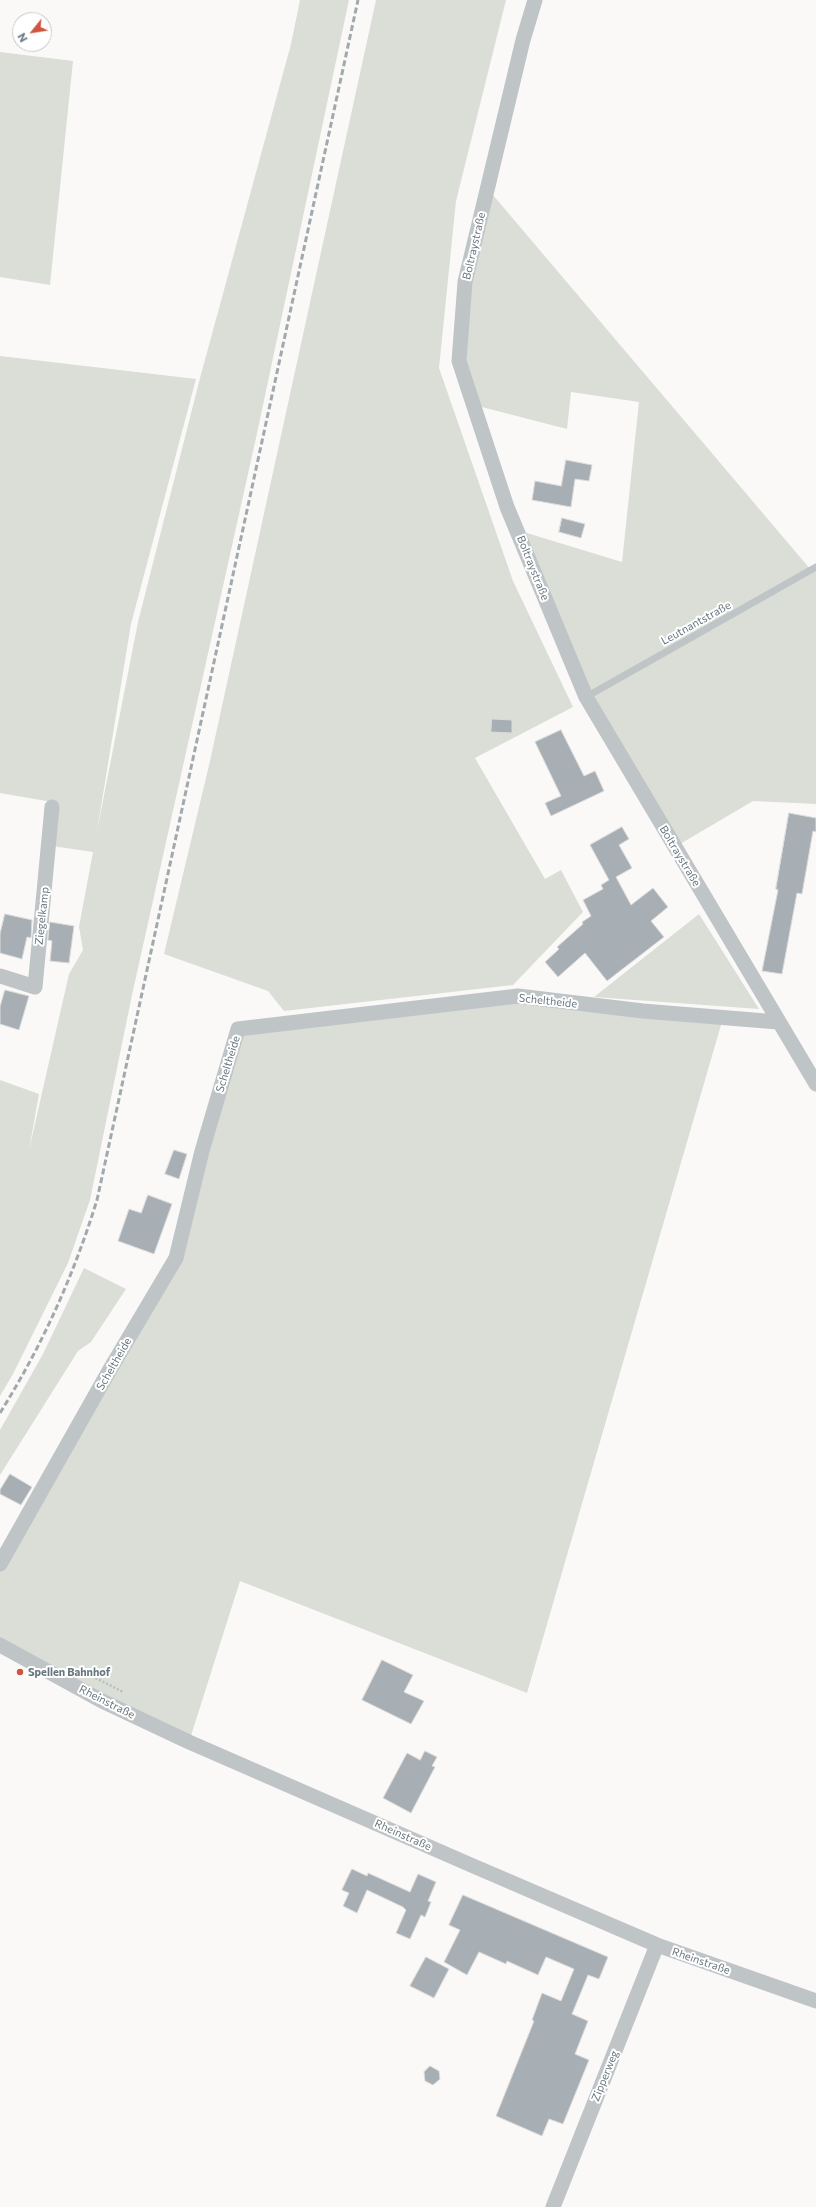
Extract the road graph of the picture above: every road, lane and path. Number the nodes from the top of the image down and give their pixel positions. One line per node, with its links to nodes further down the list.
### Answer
1 (535, 0): 3 (street, Boltraystraße)
2 (816, 567): 3 (lane, Leutnantstraße)
3 (586, 697): 6 (street, Boltraystraße)
4 (52, 807): 5 (street, Ziegelkamp)
5 (0, 976)
6 (778, 1022): 7 (street, Boltraystraße); 8 (street, Scheltheide)
7 (816, 1084)
8 (0, 1564)
9 (0, 1645): 12 (street, Rheinstraße)
10 (89, 1674): 11 (path)
11 (124, 1692)
12 (657, 1945): 13 (street, Rheinstraße); 14 (street, Zipperweg)
13 (816, 2001)
14 (553, 2207)

